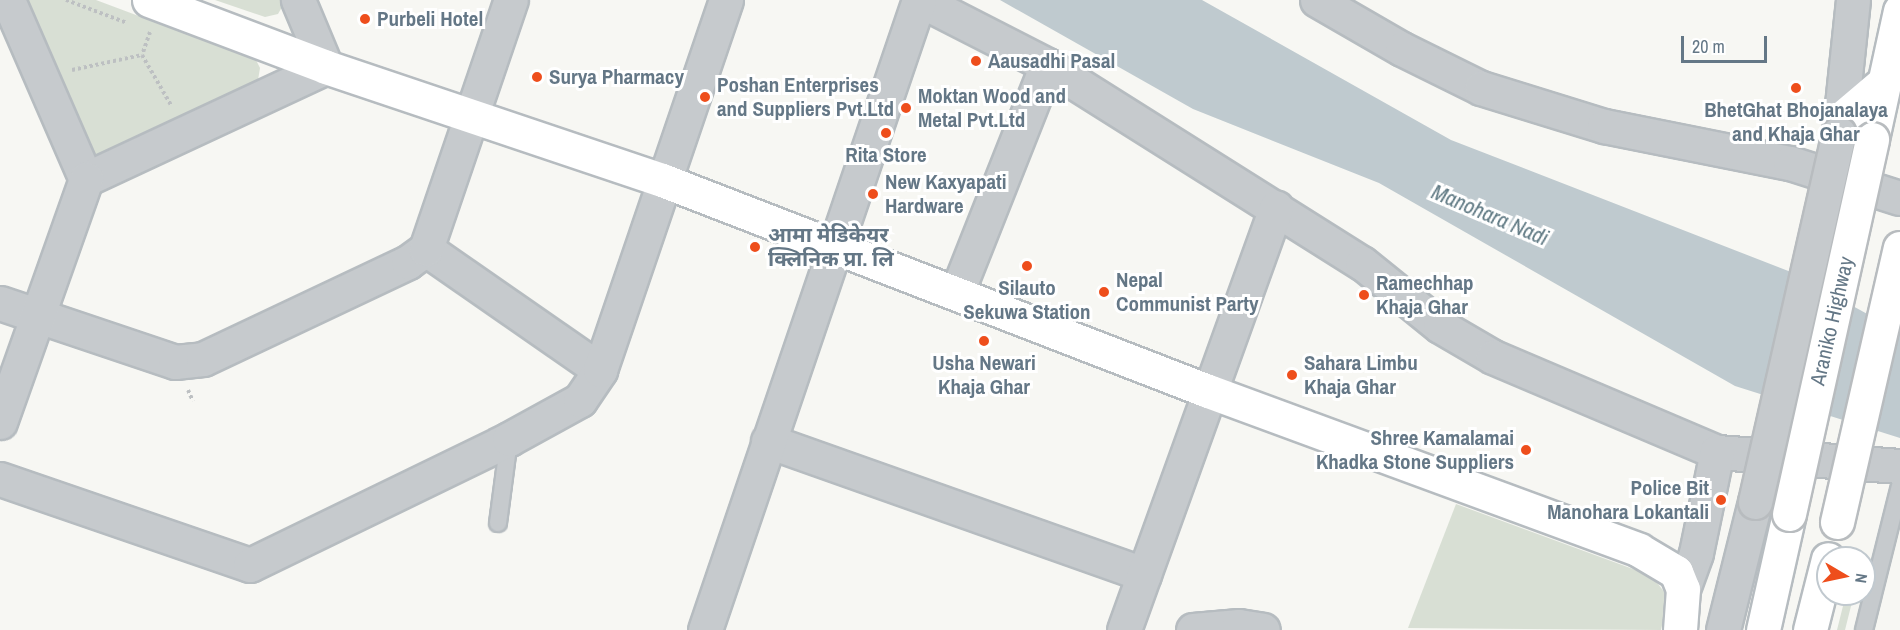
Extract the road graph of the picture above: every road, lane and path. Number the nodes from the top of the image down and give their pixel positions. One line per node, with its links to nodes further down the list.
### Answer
1 (8, 0): 16 (street)
2 (66, 0): 11 (path)
3 (298, 0): 14 (street)
4 (511, 0): 20 (street)
5 (726, 0): 23 (street)
6 (919, 0): 13 (street); 26 (street)
7 (1317, 0): 24 (street)
8 (1853, 0): 21 (street)
9 (1889, 0): 15 (lane)
10 (1900, 11): 15 (main road, Araniko Highway)
11 (148, 20): 12 (path); 14 (main road)
12 (142, 55): 16 (path); 18 (path)
13 (1047, 64): 25 (street); 29 (street)
14 (326, 67): 20 (main road); 22 (street)
15 (1885, 74): 21 (main road); 52 (main road, Araniko Highway, bridge)
16 (42, 78): 22 (street)
17 (183, 103): 18 (path)
18 (172, 108): 19 (path)
19 (162, 112)
20 (472, 114): 23 (main road); 28 (street)
21 (1842, 124): 51 (street, bridge)
22 (86, 179): 31 (street)
23 (662, 180): 26 (main road); 32 (street)
24 (1900, 198)
25 (1276, 208): 33 (street); 37 (street)
26 (833, 244): 29 (main road); 36 (street)
27 (1900, 248): 42 (main road, bridge)
28 (426, 249): 31 (street); 32 (street)
29 (957, 292): 33 (main road)
30 (0, 303): 31 (street)
31 (35, 315): 34 (street)
32 (600, 370): 35 (street)
33 (1208, 391): 43 (street); 44 (main road)
34 (0, 422)
35 (509, 439): 39 (street); 41 (lane)
36 (768, 441): 43 (street); 46 (street)
37 (1717, 452): 38 (street); 44 (street)
38 (1900, 466)
39 (0, 479)
40 (1900, 486): 54 (lane)
41 (498, 523)
42 (1831, 546)
43 (1144, 574): 47 (street)
44 (1683, 589): 50 (main road)
45 (1816, 606): 53 (main road)
46 (705, 630)
47 (1124, 630)
48 (1193, 630): 49 (street)
49 (1263, 630)
50 (1680, 630)
51 (1723, 630)
52 (1763, 630)
53 (1810, 630)
54 (1864, 630)

